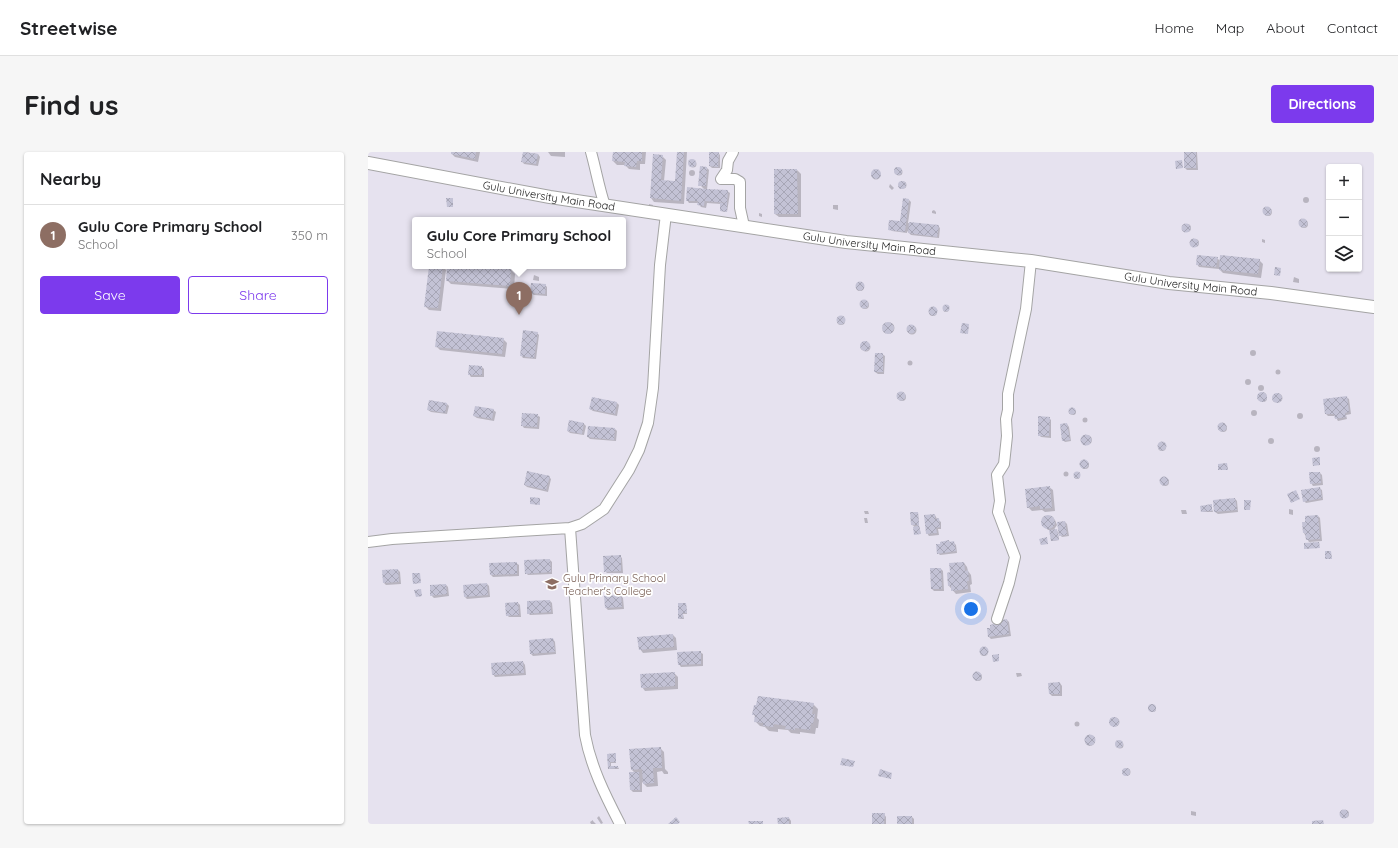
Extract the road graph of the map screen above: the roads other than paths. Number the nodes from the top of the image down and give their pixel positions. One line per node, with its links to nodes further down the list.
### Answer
1 (591, 152): 4 (street)
2 (733, 152): 6 (street)
3 (368, 163): 4 (street, Gulu University Main Road)
4 (605, 206): 5 (street, Gulu University Main Road)
5 (666, 214): 6 (street, Gulu University Main Road); 9 (street)
6 (744, 226): 7 (street, Gulu University Main Road)
7 (1031, 261): 8 (street, Gulu University Main Road); 11 (street)
8 (1374, 306)
9 (570, 528): 10 (street); 12 (street)
10 (368, 542)
11 (997, 619)
12 (620, 824)

